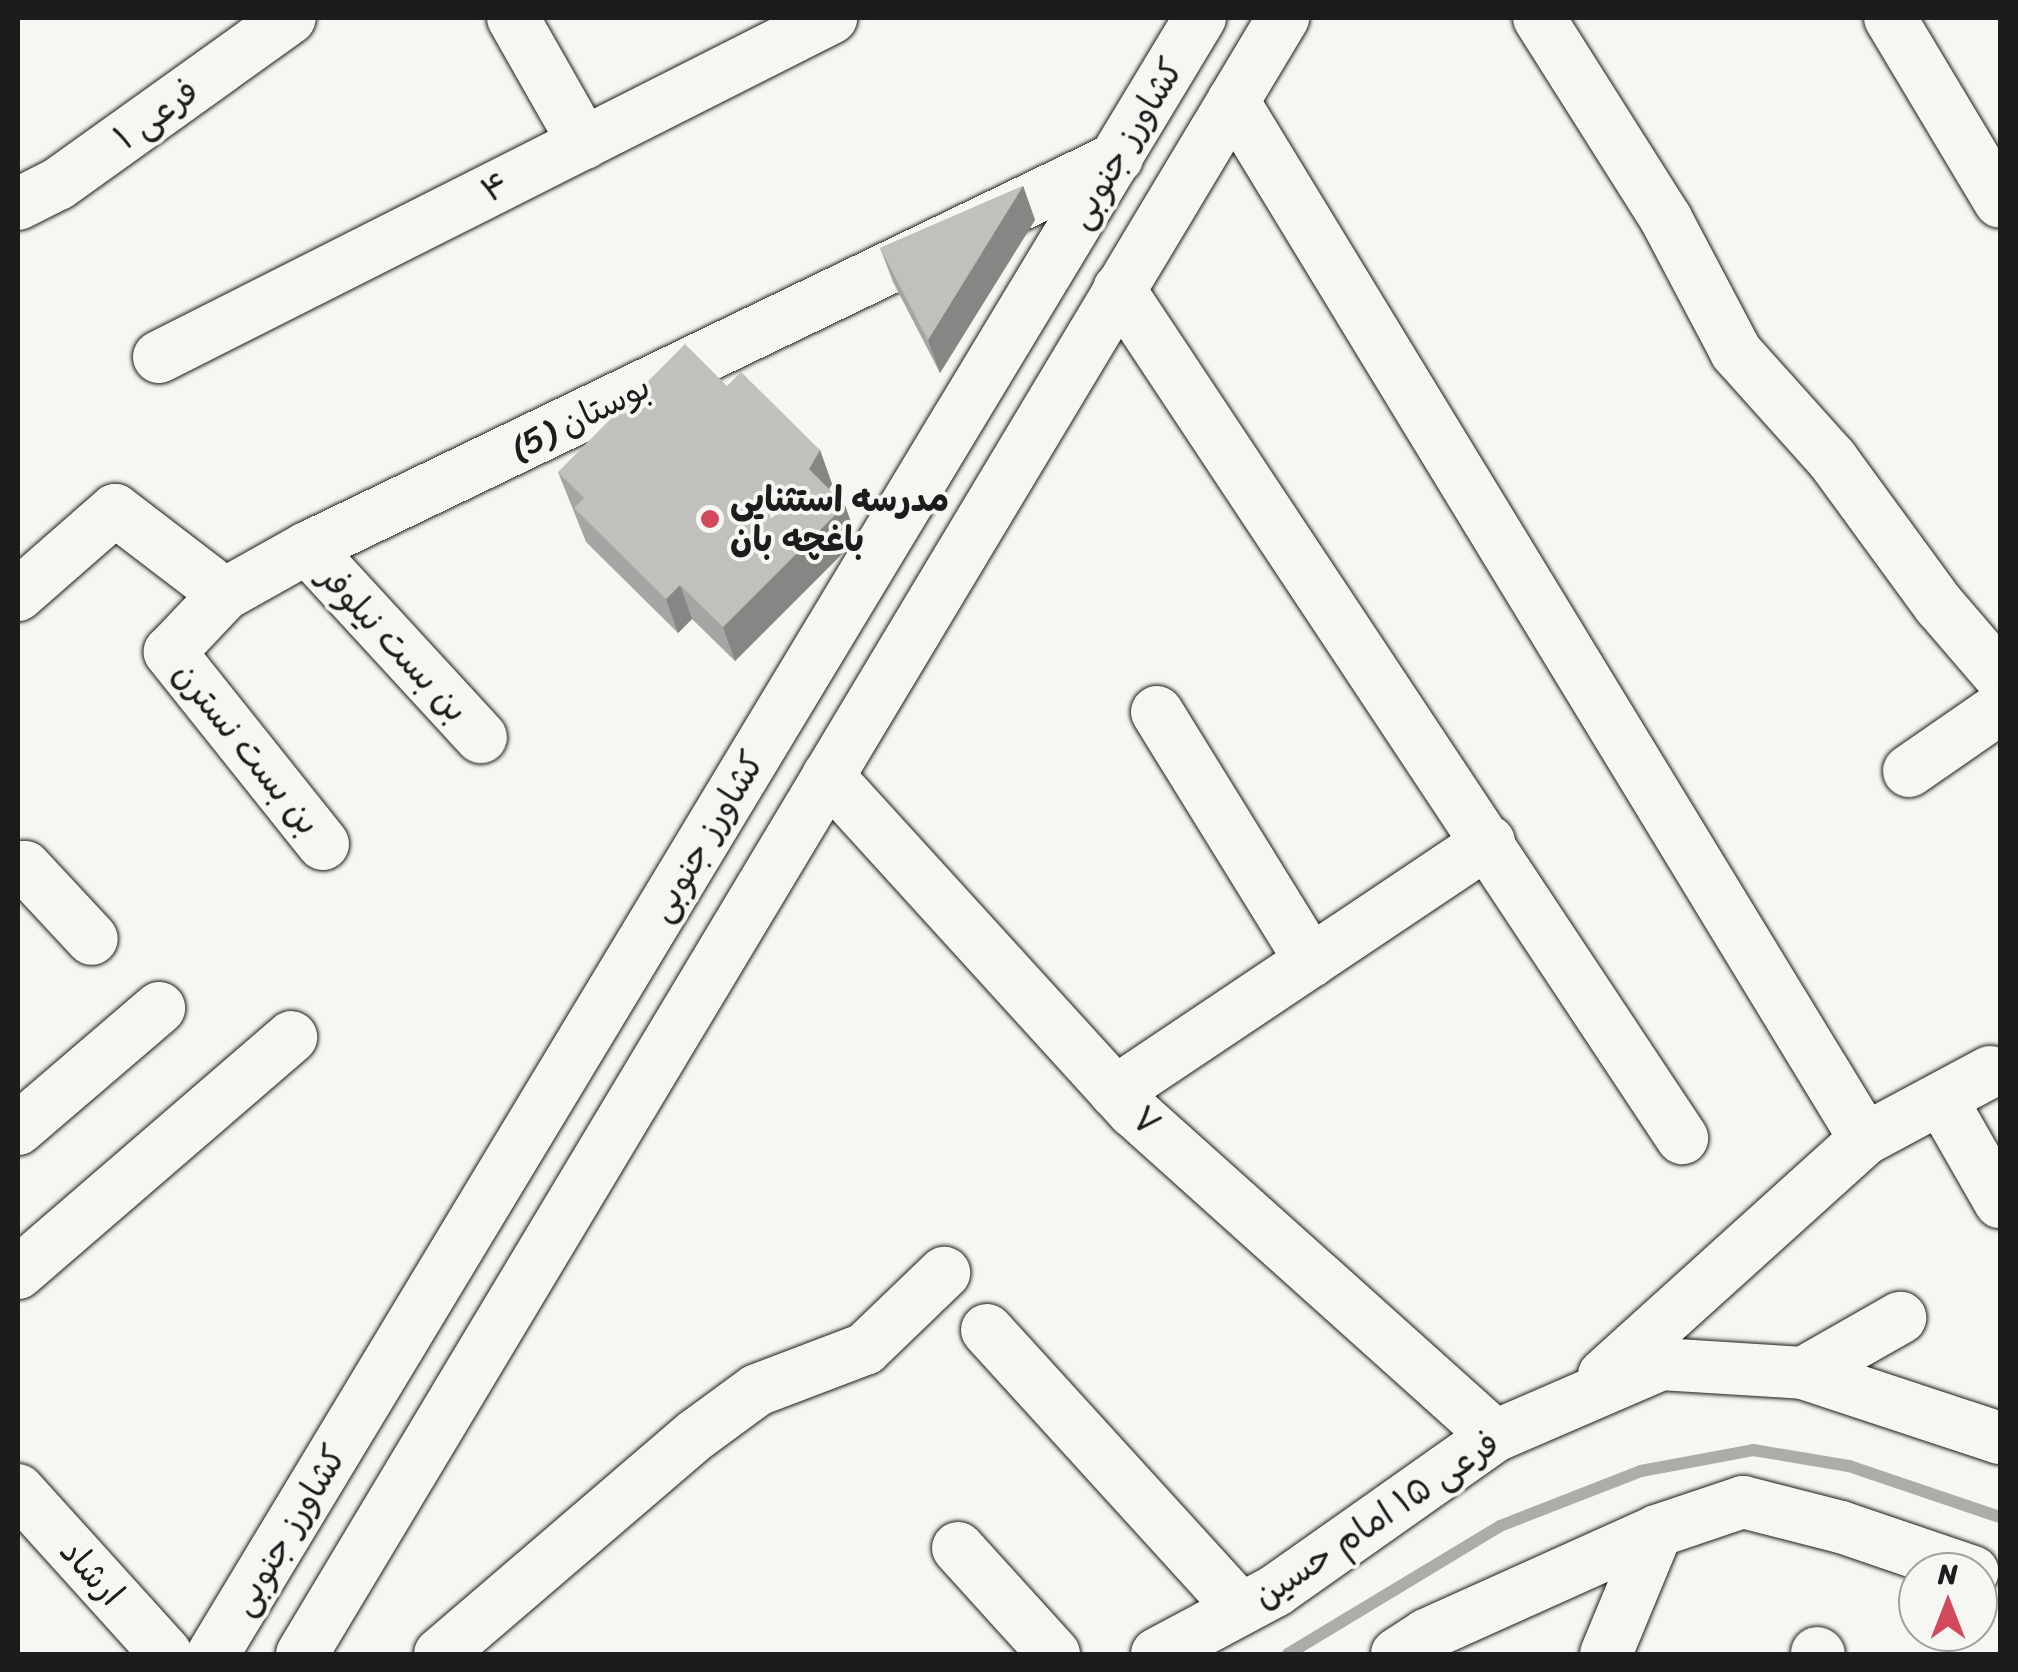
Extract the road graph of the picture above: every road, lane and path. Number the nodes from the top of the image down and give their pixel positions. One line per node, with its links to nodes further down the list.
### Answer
1 (512, 18): 10 (street)
2 (831, 18): 8 (street, ۴)
3 (1200, 18): 12 (street, کشاورز جنوبی)
4 (1282, 18): 9 (street, کشاورز جنوبی)
5 (1540, 18): 23 (street)
6 (1890, 18): 11 (street)
7 (285, 19): 14 (street, فرعی ۱)
8 (752, 35): 10 (street, ۴)
9 (1232, 101): 15 (street, کشاورز جنوبی); 41 (street)
10 (584, 143): 16 (street, ۴)
11 (1985, 144): 13 (street)
12 (1117, 158): 17 (street, کشاورز جنوبی); 19 (street, بوستان (5))
13 (2000, 202)
14 (18, 204)
15 (1120, 289): 18 (street, کشاورز جنوبی); 29 (street)
16 (159, 357)
17 (906, 502): 18 (street); 57 (street, کشاورز جنوبی)
18 (973, 533): 28 (street, کشاورز جنوبی)
19 (307, 548): 20 (street, بوستان (5)); 26 (street, بن بست نیلوفر)
20 (225, 594): 21 (street); 22 (street, بوستان (5))
21 (18, 595)
22 (170, 652): 30 (street, بن بست نسترن)
23 (2000, 676)
24 (2000, 708): 27 (street)
25 (1157, 712): 33 (street)
26 (481, 737)
27 (1908, 772)
28 (828, 776): 37 (street, ۷); 58 (street, کشاورز جنوبی)
29 (1489, 842): 33 (street); 40 (street)
30 (323, 844)
31 (18, 873): 32 (street)
32 (92, 939)
33 (1311, 961): 37 (street)
34 (159, 1008): 39 (street)
35 (291, 1037): 43 (street)
36 (1990, 1072): 38 (street)
37 (1115, 1092): 49 (street, ۷)
38 (1941, 1099): 41 (street); 42 (street)
39 (18, 1130)
40 (1682, 1138)
41 (1866, 1139): 48 (street)
42 (2000, 1202)
43 (18, 1273)
44 (944, 1273): 59 (street)
45 (1900, 1318): 47 (street)
46 (988, 1330): 55 (street)
47 (1803, 1372): 48 (street, فرعی ۱۵ امام حسین); 50 (street, فرعی ۱۵ امام حسین)
48 (1575, 1401): 49 (street, فرعی ۱۵ امام حسین)
49 (1495, 1436): 55 (street, فرعی ۱۵ امام حسین)
50 (2000, 1438)
51 (18, 1490): 56 (street, ارشاد)
52 (1657, 1531): 54 (street); 62 (street); 63 (street)
53 (958, 1548): 60 (street)
54 (1913, 1552)
55 (1241, 1610): 61 (street, فرعی ۱۵ امام حسین)
56 (166, 1654)
57 (213, 1654)
58 (302, 1654)
59 (440, 1654)
60 (1054, 1654)
61 (1158, 1654)
62 (1397, 1654)
63 (1606, 1654)

